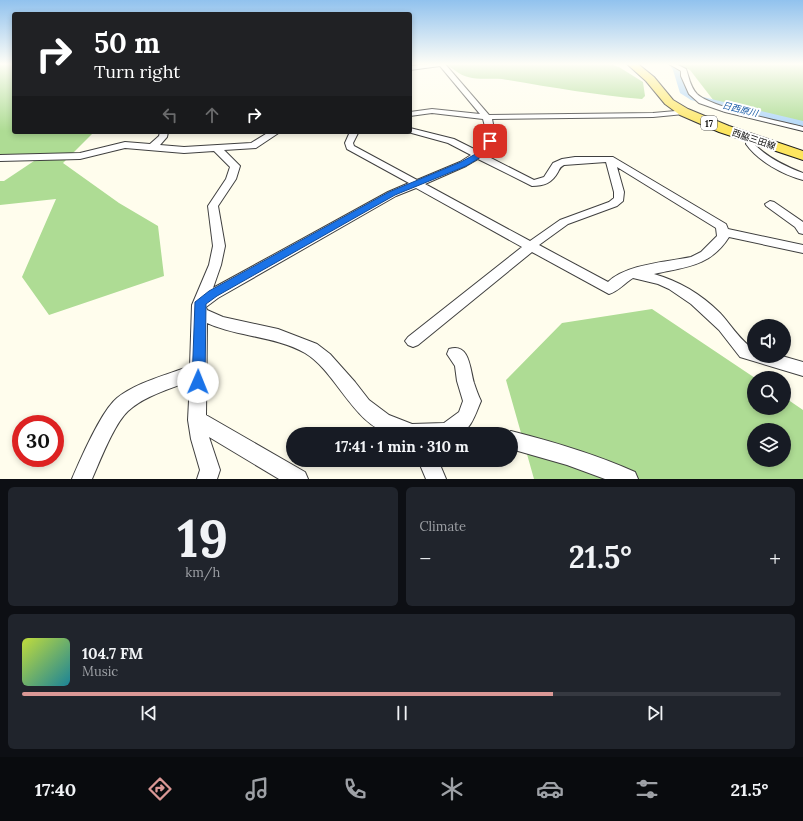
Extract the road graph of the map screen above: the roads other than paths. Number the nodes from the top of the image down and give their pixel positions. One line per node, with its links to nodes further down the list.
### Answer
1 (460, 86): 6 (street)
2 (656, 86): 4 (main road, 西脇三田線 / 17)
3 (689, 86): 7 (street)
4 (684, 112): 6 (street); 12 (main road, 西脇三田線 / 17)
5 (412, 114): 6 (street)
6 (487, 117): 15 (street)
7 (803, 129)
8 (412, 131): 15 (street)
9 (164, 134): 13 (street)
10 (271, 134): 14 (street)
11 (354, 134): 20 (street)
12 (750, 138): 16 (main road, 西脇三田線 / 17); 19 (street)
13 (153, 146): 14 (street); 17 (street)
14 (217, 149): 27 (street)
15 (479, 155): 18 (street); 20 (street)
16 (803, 156)
17 (0, 158)
18 (610, 159): 23 (street); 24 (street)
19 (803, 177)
20 (416, 183): 24 (street); 27 (street)
21 (770, 204): 22 (street)
22 (803, 230)
23 (723, 232): 25 (street); 26 (street)
24 (532, 246): 26 (street); 28 (street)
25 (803, 249)
26 (622, 278): 29 (street)
27 (200, 309): 33 (street); 35 (street)
28 (413, 341)
29 (747, 352)
30 (455, 354): 36 (street)
31 (782, 363): 32 (street)
32 (803, 369)
33 (198, 370): 34 (street); 39 (street)
34 (197, 420): 40 (street); 41 (street)
35 (396, 427)
36 (453, 427)
37 (518, 442): 43 (street)
38 (431, 467): 42 (street)
39 (82, 479)
40 (207, 479)
41 (298, 479)
42 (436, 479)
43 (628, 479)

